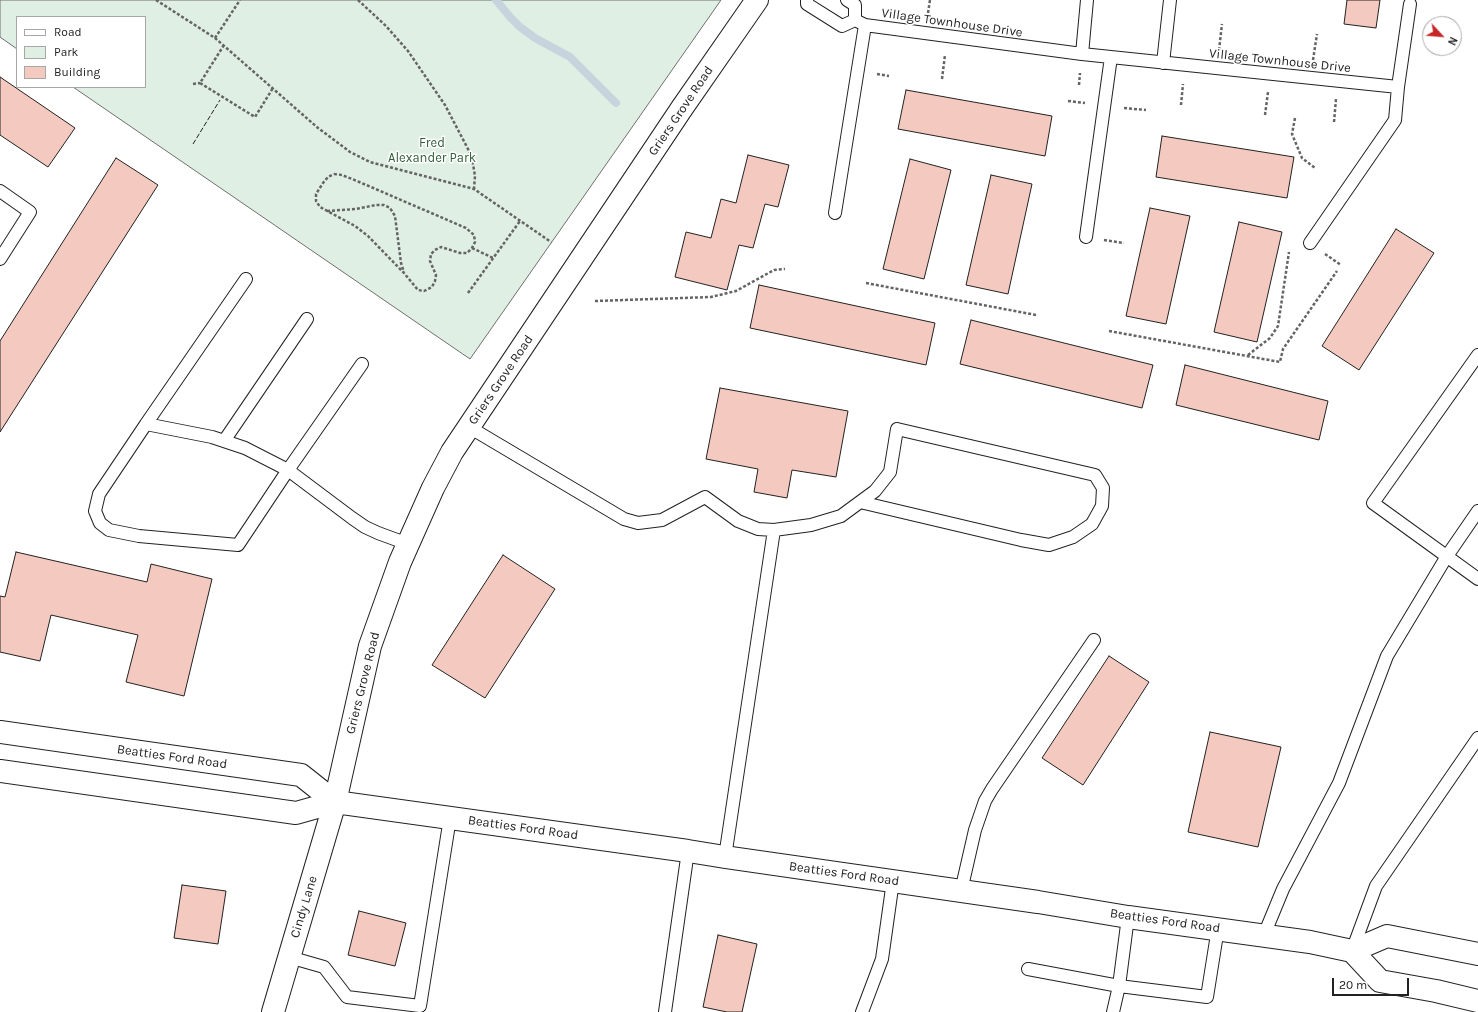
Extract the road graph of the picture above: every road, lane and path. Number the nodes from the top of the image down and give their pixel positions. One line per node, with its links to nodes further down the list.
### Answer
1 (156, 0): 14 (path)
2 (240, 0): 14 (path)
3 (358, 0): 28 (path)
4 (757, 0): 54 (main road, Griers Grove Road)
5 (807, 0): 10 (lane)
6 (847, 0): 10 (lane)
7 (1087, 0): 16 (lane)
8 (1170, 0): 18 (lane)
9 (1410, 4): 24 (lane)
10 (860, 23): 13 (lane, Village Townhouse Drive); 31 (lane, Village Townhouse Drive)
11 (1222, 24): 19 (path)
12 (1317, 34): 20 (path)
13 (947, 36): 16 (lane, Village Townhouse Drive); 21 (path)
14 (215, 38): 15 (path)
15 (224, 45): 22 (path); 25 (path)
16 (1082, 54): 17 (lane, Village Townhouse Drive)
17 (1111, 57): 18 (lane, Village Townhouse Drive); 33 (lane)
18 (1163, 63): 19 (lane, Village Townhouse Drive)
19 (1217, 68): 20 (lane, Village Townhouse Drive)
20 (1311, 78): 24 (lane, Village Townhouse Drive)
21 (942, 79)
22 (200, 83): 23 (path); 25 (path)
23 (193, 84)
24 (1398, 87): 35 (lane)
25 (273, 88): 28 (path)
26 (1295, 118): 27 (path)
27 (1315, 168)
28 (474, 189): 32 (path)
29 (0, 190): 39 (lane)
30 (327, 211): 36 (path); 42 (path); 42 (path)
31 (835, 213)
32 (520, 221): 34 (path); 38 (path)
33 (1086, 237)
34 (551, 242)
35 (1310, 243)
36 (472, 248): 38 (path); 42 (path)
37 (1289, 252): 51 (path)
38 (493, 258): 45 (path)
39 (0, 260)
40 (785, 269): 46 (path)
41 (1337, 271): 51 (path)
42 (404, 273)
43 (246, 279): 53 (lane)
44 (866, 283): 47 (path)
45 (468, 293)
46 (595, 301)
47 (1036, 315)
48 (307, 319): 55 (lane)
49 (1109, 331): 51 (path)
50 (1478, 355): 61 (lane)
51 (1247, 356)
52 (362, 364): 56 (lane)
53 (146, 424): 55 (lane); 56 (lane)
54 (469, 427): 59 (lane); 60 (main road, Griers Grove Road)
55 (224, 441): 56 (lane)
56 (288, 470): 60 (lane)
57 (860, 502): 57 (lane); 59 (lane)
58 (1478, 511): 61 (lane)
59 (774, 530): 70 (lane)
60 (408, 544): 67 (main road, Griers Grove Road)
61 (1447, 556): 62 (lane); 75 (lane)
62 (1478, 579)
63 (1094, 640): 72 (lane)
64 (0, 732): 67 (main road, Beatties Ford Road)
65 (1478, 738): 76 (lane)
66 (0, 771): 67 (main road, Beatties Ford Road)
67 (336, 802): 68 (main road, Beatties Ford Road); 78 (main road, Cindy Lane)
68 (450, 818): 69 (main road, Beatties Ford Road); 78 (lane)
69 (688, 851): 70 (main road, Beatties Ford Road); 83 (lane)
70 (724, 857): 71 (main road, Beatties Ford Road)
71 (893, 881): 72 (main road, Beatties Ford Road); 84 (lane)
72 (961, 891): 73 (main road, Beatties Ford Road)
73 (1128, 917): 74 (main road, Beatties Ford Road); 80 (lane)
74 (1218, 928): 75 (main road, Beatties Ford Road); 80 (lane)
75 (1264, 935): 76 (main road, Beatties Ford Road)
76 (1352, 951): 77 (main road); 81 (main road)
77 (1478, 954)
78 (289, 957): 82 (main road, Cindy Lane)
79 (1028, 969): 80 (lane)
80 (1119, 986): 85 (lane)
81 (1478, 1001)
82 (273, 1012)
83 (666, 1012)
84 (862, 1012)
85 (1113, 1012)

